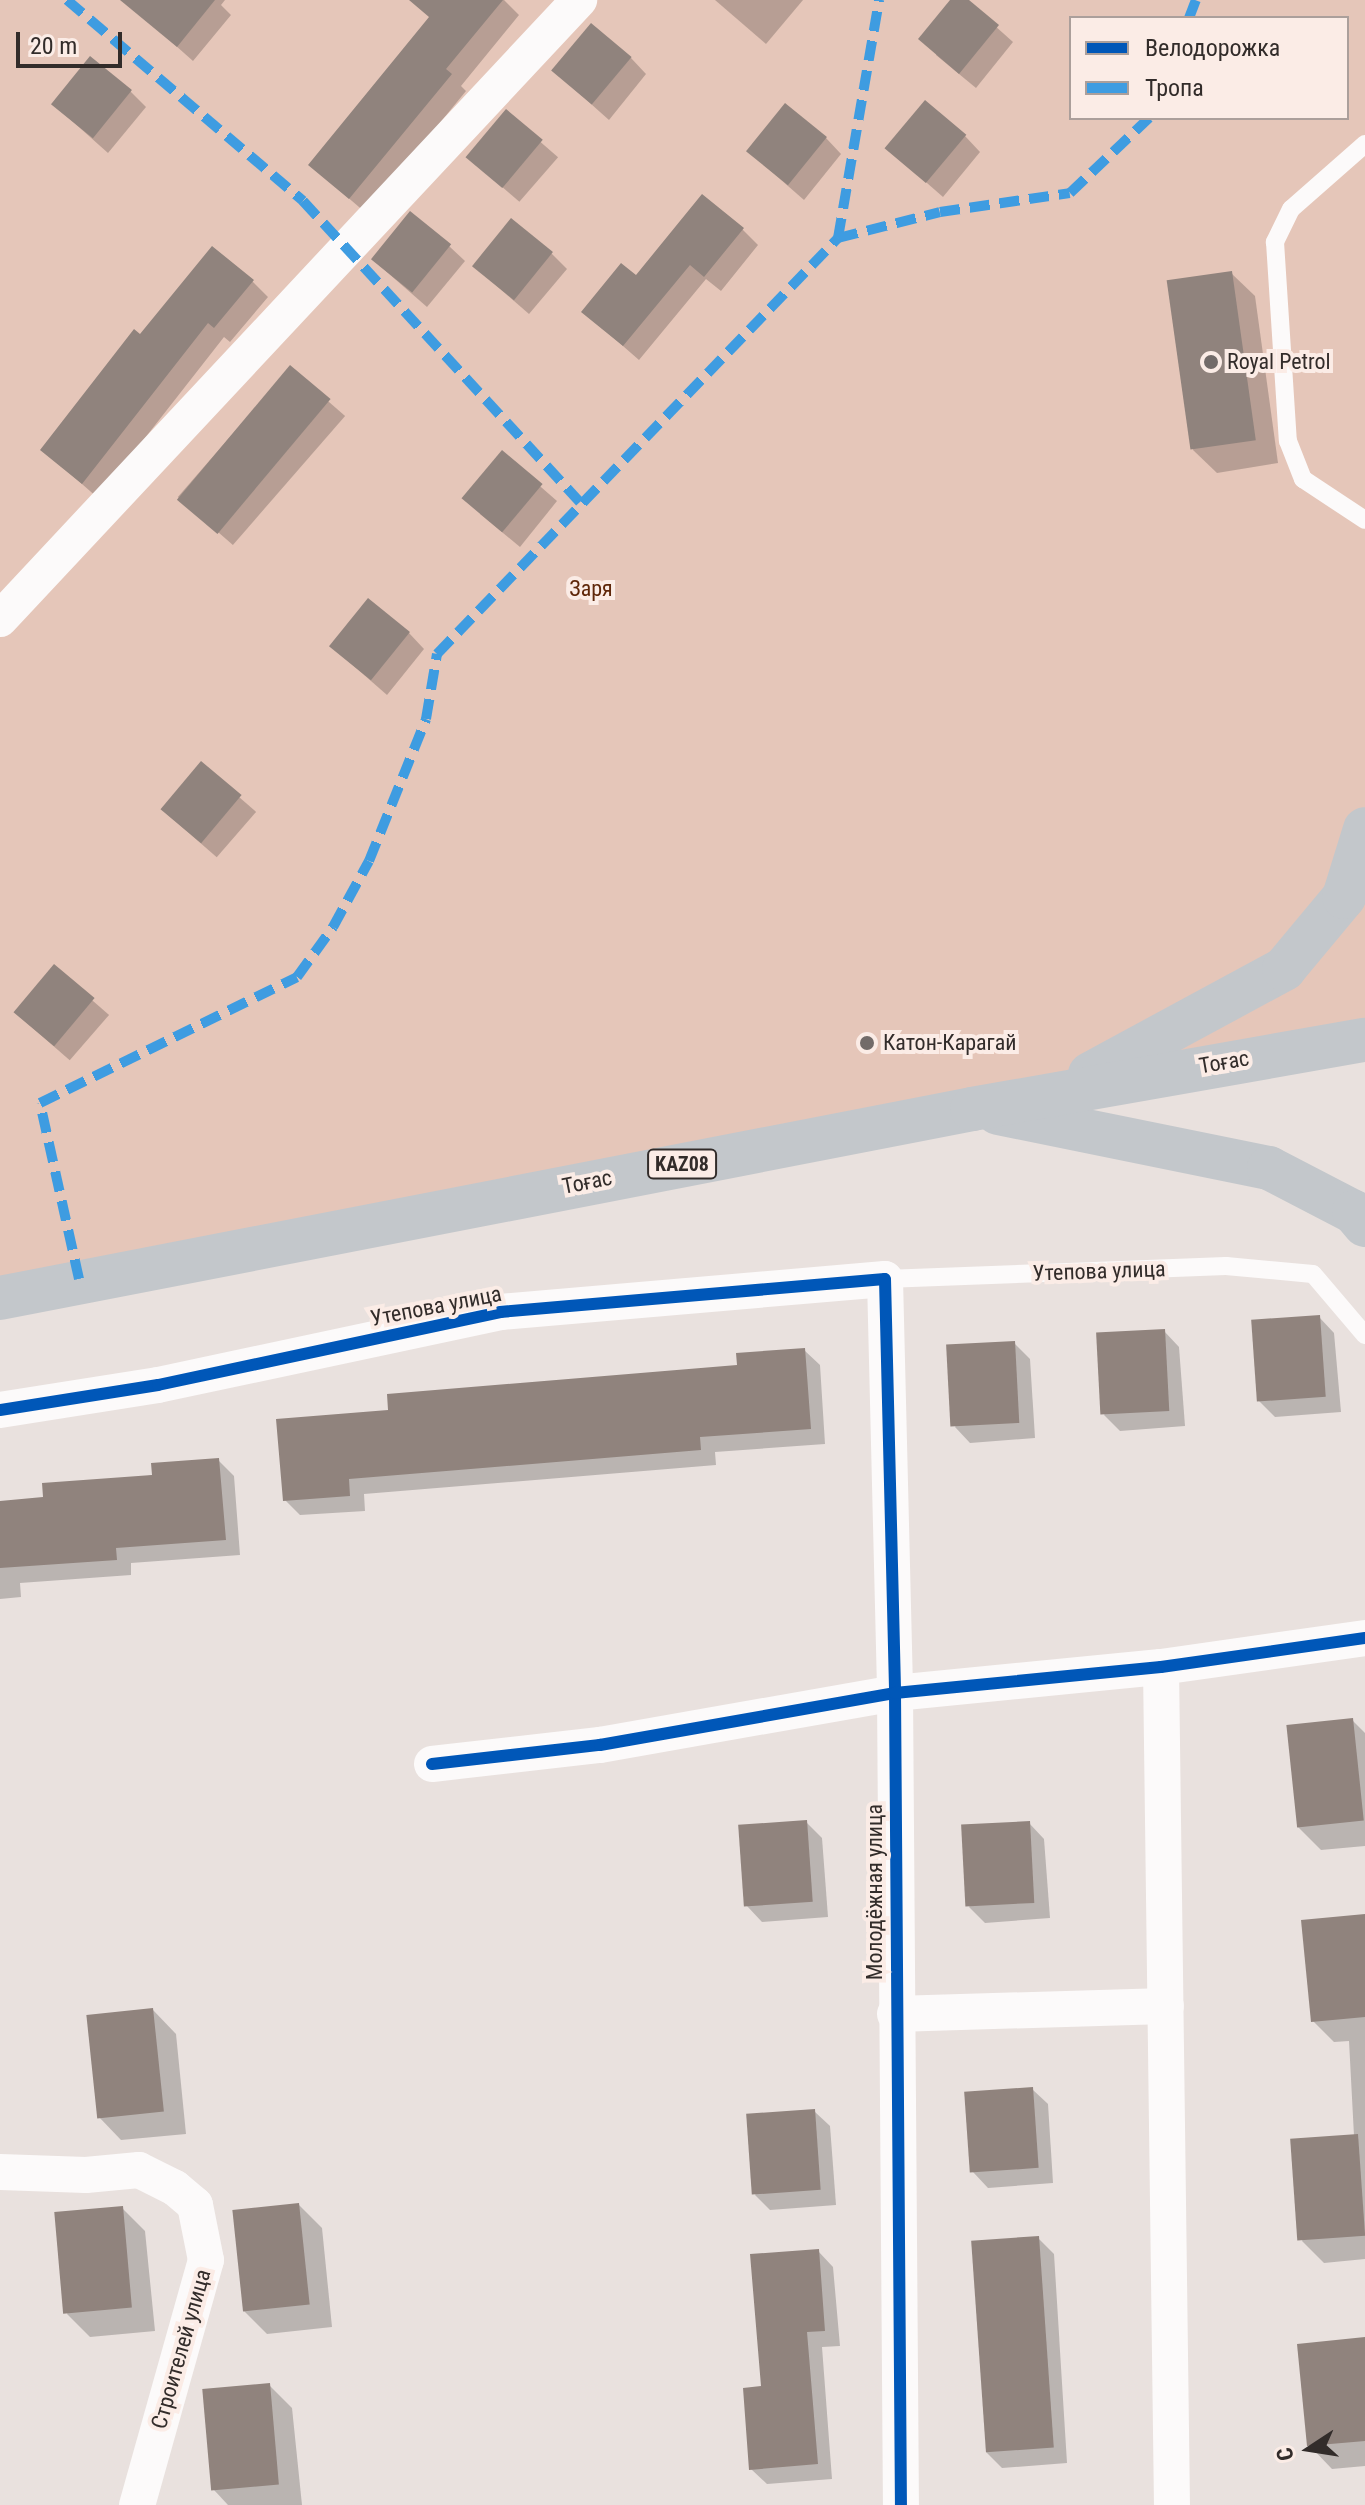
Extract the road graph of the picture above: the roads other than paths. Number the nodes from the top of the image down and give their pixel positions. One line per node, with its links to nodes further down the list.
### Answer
1 (579, 0): 4 (street)
2 (1365, 144): 3 (lane)
3 (1365, 520)
4 (0, 619)
5 (1365, 829): 7 (highway)
6 (1365, 1040): 7 (highway, Тоғас / KAZ08)
7 (1055, 1093): 8 (highway, Тоғас / KAZ08)
8 (972, 1109): 9 (highway); 11 (highway, Тоғас / KAZ08)
9 (1365, 1225)
10 (885, 1279): 12 (lane, Утепова улица); 13 (street, Утепова улица); 16 (street, Молодёжная улица)
11 (0, 1298)
12 (1365, 1335)
13 (0, 1410)
14 (1365, 1638): 15 (street)
15 (1161, 1667): 16 (street); 18 (street)
16 (895, 1693): 17 (street); 19 (street, Молодёжная улица)
17 (432, 1764)
18 (1166, 2006): 19 (street); 23 (street)
19 (895, 2014): 22 (street, Молодёжная улица)
20 (0, 2172): 21 (street, Строителей улица)
21 (137, 2505)
22 (901, 2505)
23 (1172, 2505)

